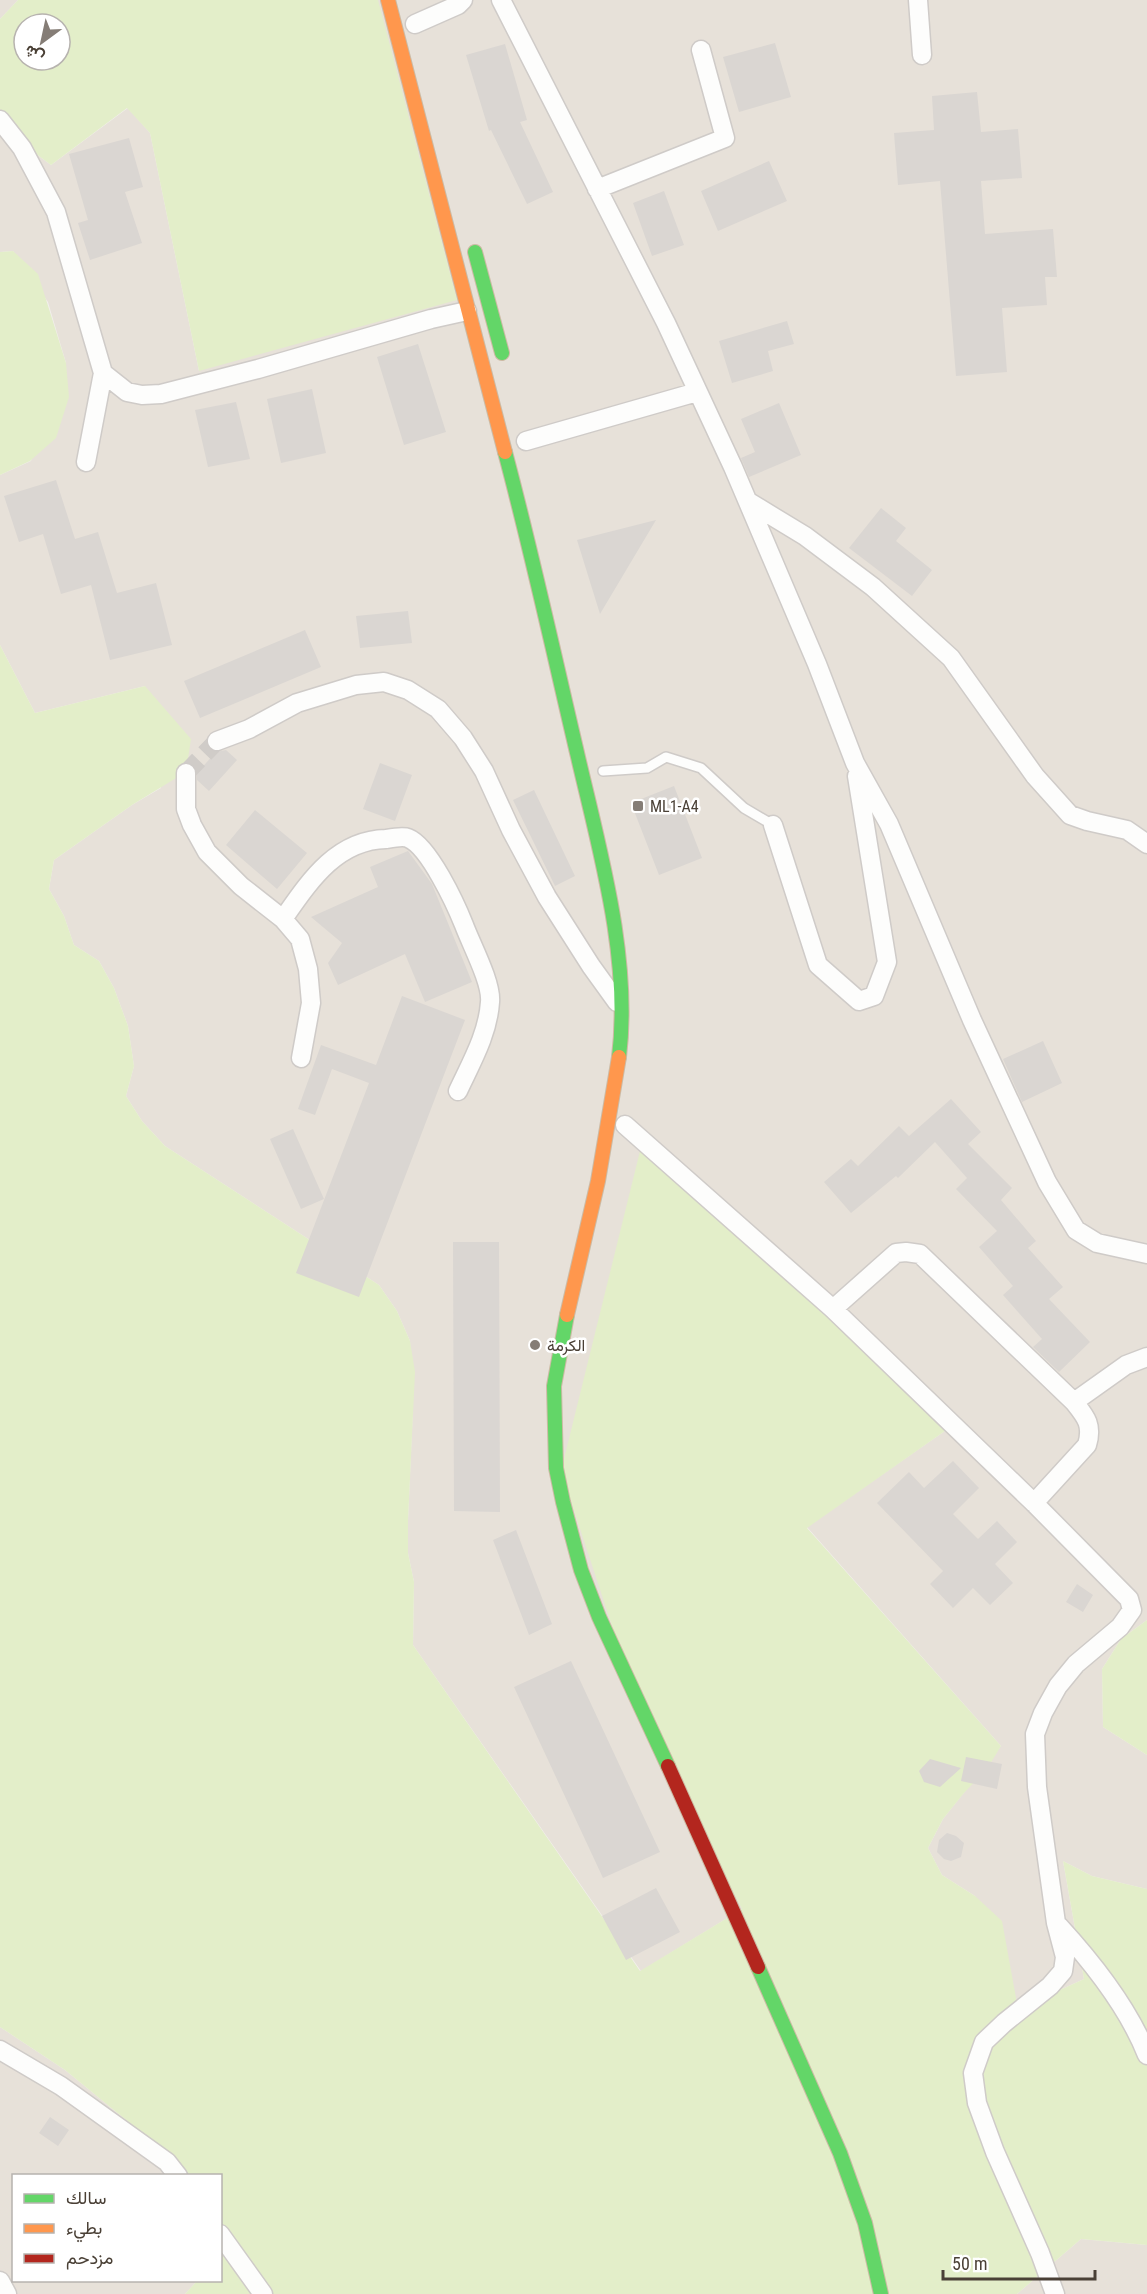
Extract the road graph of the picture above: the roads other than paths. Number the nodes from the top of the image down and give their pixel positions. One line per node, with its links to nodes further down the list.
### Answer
1 (387, 0): 11 (highway)
2 (463, 0): 5 (street)
3 (501, 0): 9 (street)
4 (918, 0): 7 (street)
5 (414, 23)
6 (701, 50): 9 (street)
7 (922, 55)
8 (0, 120): 13 (street)
9 (597, 189): 14 (street)
10 (473, 244): 12 (highway)
11 (467, 311): 13 (street); 25 (highway)
12 (507, 371)
13 (103, 373): 16 (street)
14 (697, 392): 15 (street); 17 (street)
15 (525, 440)
16 (86, 462)
17 (749, 502): 19 (street); 23 (street)
18 (217, 741): 25 (street)
19 (855, 763): 22 (street); 31 (street)
20 (604, 772): 22 (lane)
21 (186, 773): 24 (street)
22 (773, 825)
23 (1147, 844)
24 (284, 919): 26 (street); 27 (street)
25 (622, 1008): 46 (highway)
26 (301, 1058)
27 (458, 1091)
28 (626, 1119): 29 (highway); 32 (street)
29 (622, 1144)
30 (597, 1247): 33 (highway)
31 (1147, 1254)
32 (833, 1309): 35 (street); 36 (street)
33 (582, 1311)
34 (1147, 1357): 35 (street)
35 (1074, 1402): 36 (street)
36 (1034, 1503): 37 (street)
37 (1139, 1609): 38 (street)
38 (1056, 1923): 40 (street); 47 (street)
39 (0, 2050): 41 (street)
40 (1147, 2055)
41 (177, 2174)
42 (222, 2237): 45 (street)
43 (0, 2281): 44 (street)
44 (7, 2294)
45 (263, 2294)
46 (881, 2294)
47 (1055, 2294)

